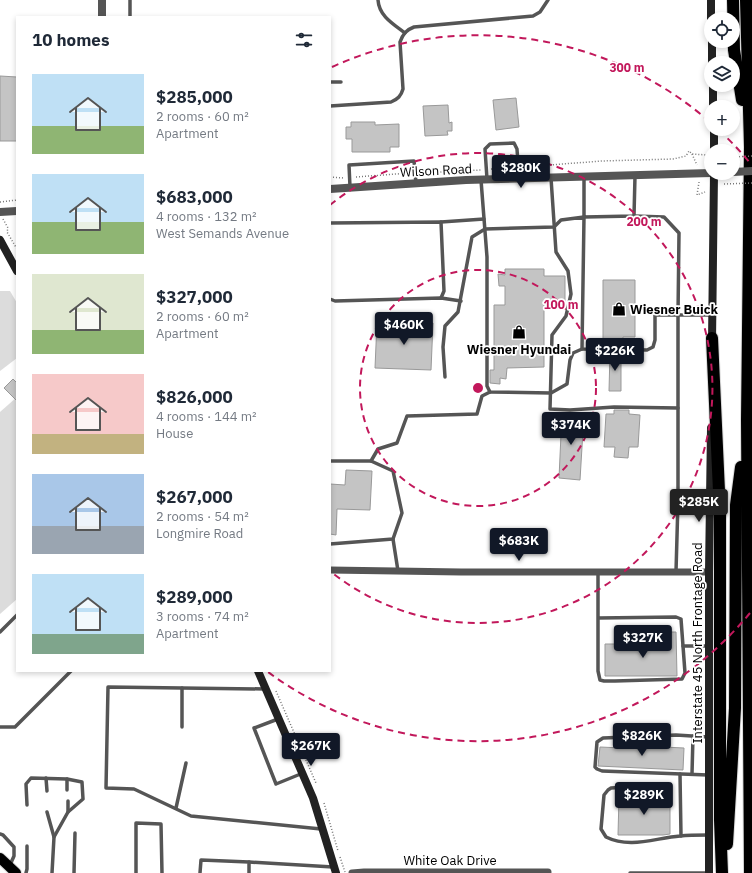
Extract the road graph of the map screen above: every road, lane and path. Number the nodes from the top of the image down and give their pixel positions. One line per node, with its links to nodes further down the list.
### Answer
1 (102, 0): 9 (street)
2 (130, 0): 10 (lane)
3 (378, 0): 11 (lane)
4 (548, 0): 11 (lane)
5 (711, 0): 8 (main road)
6 (733, 0): 15 (highway)
7 (746, 0): 15 (highway)
8 (711, 12)
9 (102, 16)
10 (130, 16)
11 (405, 33): 14 (lane)
12 (331, 82): 13 (lane)
13 (341, 82)
14 (331, 106)
15 (751, 151): 16 (path, bridge); 56 (highway)
16 (740, 155)
17 (752, 171): 18 (street, bridge)
18 (740, 172)
19 (704, 173): 20 (street, Wilson Road)
20 (635, 175): 21 (street, Wilson Road); 35 (lane)
21 (584, 177): 22 (street, Wilson Road); 36 (lane)
22 (551, 178): 23 (street, Wilson Road); 40 (lane)
23 (519, 179): 24 (street, Wilson Road); 24 (lane)
24 (484, 180): 27 (street, Wilson Road); 37 (lane)
25 (714, 180): 49 (main road, Interstate 45 North Frontage Road)
26 (752, 183): 28 (path, bridge)
27 (416, 184): 29 (street, Wilson Road); 29 (lane)
28 (724, 184)
29 (350, 188): 30 (street, Wilson Road)
30 (331, 189)
31 (16, 200): 32 (path)
32 (0, 202)
33 (16, 211): 34 (street)
34 (1, 215): 43 (path)
35 (634, 216): 36 (lane); 48 (lane)
36 (584, 217): 40 (lane); 51 (lane)
37 (484, 219): 38 (lane); 41 (lane)
38 (441, 222): 39 (lane); 45 (lane)
39 (331, 223)
40 (554, 227): 41 (lane); 54 (lane)
41 (485, 229): 47 (lane); 53 (lane)
42 (0, 240): 44 (main road)
43 (16, 247)
44 (16, 269)
45 (441, 298): 46 (lane); 47 (lane)
46 (331, 299)
47 (461, 301): 52 (lane)
48 (678, 315): 49 (lane); 51 (lane); 55 (lane)
49 (712, 315): 50 (main road, Interstate 45 North Frontage Road)
50 (712, 338): 60 (main road, Interstate 45 North Frontage Road); 122 (highway)
51 (582, 350): 54 (lane)
52 (445, 377)
53 (490, 392): 54 (lane); 58 (lane)
54 (551, 393): 55 (lane)
55 (678, 408): 59 (lane)
56 (747, 420): 122 (highway); 123 (highway)
57 (331, 461): 58 (lane)
58 (370, 461): 61 (lane)
59 (678, 501): 60 (lane); 66 (lane)
60 (710, 502): 67 (main road, Interstate 45 North Frontage Road)
61 (393, 539): 62 (lane); 64 (lane)
62 (331, 544)
63 (331, 570): 64 (street)
64 (398, 571): 65 (street)
65 (598, 572): 66 (street); 69 (lane)
66 (676, 572): 67 (street)
67 (709, 572): 72 (main road, Interstate 45 North Frontage Road)
68 (16, 616): 70 (lane)
69 (598, 618): 71 (lane); 71 (lane)
70 (0, 632)
71 (683, 646): 72 (lane)
72 (709, 646): 81 (main road, Interstate 45 North Frontage Road)
73 (69, 672): 78 (lane)
74 (258, 672): 76 (main road)
75 (182, 688): 76 (lane); 79 (lane); 94 (lane)
76 (266, 689): 77 (main road)
77 (279, 718): 83 (main road); 83 (lane)
78 (0, 726)
79 (182, 727)
80 (693, 736): 81 (lane); 84 (lane); 85 (lane)
81 (709, 737): 86 (main road, Interstate 45 North Frontage Road)
82 (186, 763): 94 (lane)
83 (302, 773): 97 (main road)
84 (680, 774): 85 (lane); 101 (lane)
85 (692, 774): 86 (lane)
86 (709, 775): 100 (main road, Interstate 45 North Frontage Road)
87 (46, 778): 88 (lane); 91 (lane); 93 (lane)
88 (66, 779): 90 (lane); 96 (lane)
89 (660, 785): 101 (lane)
90 (67, 790)
91 (46, 791)
92 (68, 801): 96 (lane)
93 (27, 805)
94 (176, 808): 97 (lane)
95 (47, 812): 102 (lane)
96 (68, 812): 102 (lane)
97 (323, 829): 107 (main road)
98 (75, 833): 111 (lane)
99 (0, 834): 106 (lane)
100 (709, 835): 101 (lane); 121 (main road, Interstate 45 North Frontage Road)
101 (681, 836)
102 (54, 837): 110 (lane)
103 (27, 846): 109 (lane)
104 (0, 858): 106 (main road)
105 (249, 862): 107 (lane); 114 (lane); 115 (lane)
106 (13, 870)
107 (335, 870)
108 (548, 872): 117 (street, White Oak Drive)
109 (26, 873)
110 (52, 873)
111 (74, 873)
112 (136, 873): 113 (lane)
113 (162, 873)
114 (200, 873)
115 (249, 873)
116 (352, 873): 117 (street, White Oak Drive)
117 (528, 873)
118 (630, 873): 119 (lane)
119 (673, 873): 120 (lane)
120 (694, 873): 121 (lane)
121 (710, 873)
122 (723, 873)
123 (750, 873)

